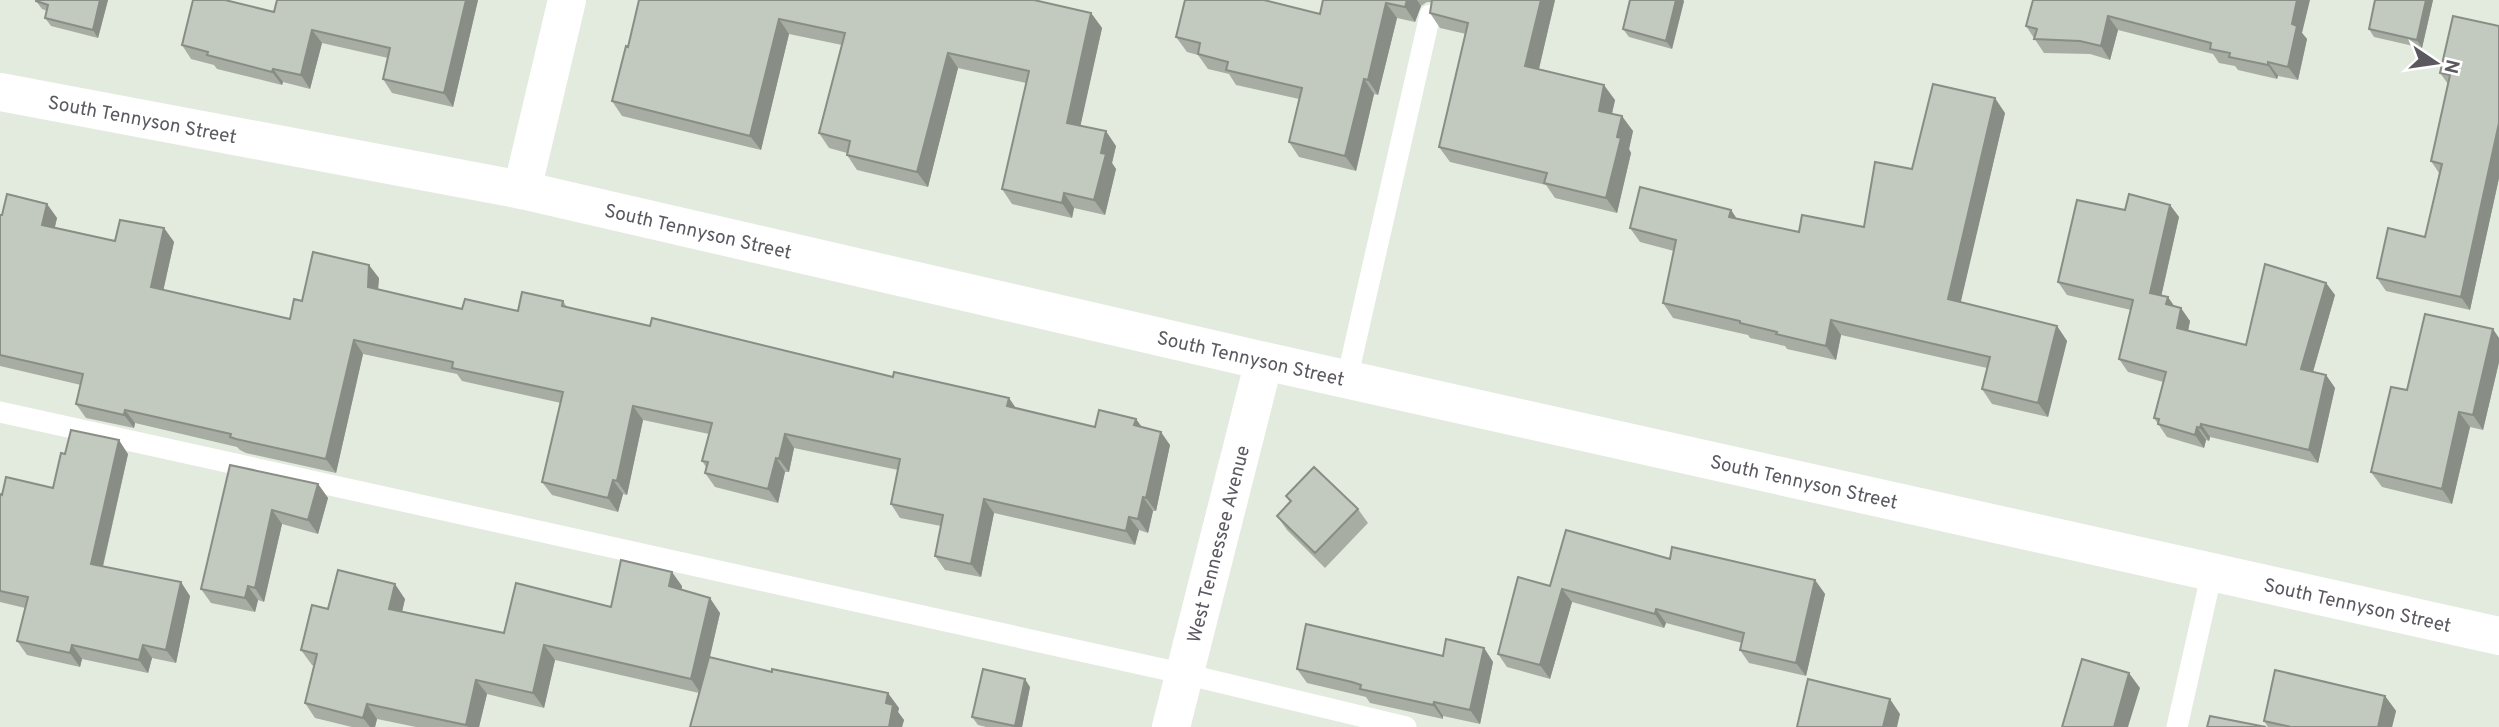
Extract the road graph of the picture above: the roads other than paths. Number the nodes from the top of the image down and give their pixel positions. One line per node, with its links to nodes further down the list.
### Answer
1 (567, 0): 4 (street)
2 (1430, 15): 6 (lane)
3 (0, 92): 4 (street, South Tennyson Street)
4 (522, 190): 5 (street, South Tennyson Street)
5 (1264, 361): 6 (street, South Tennyson Street); 10 (street, West Tennessee Avenue)
6 (1347, 379): 8 (street, South Tennyson Street)
7 (0, 412): 10 (lane)
8 (2212, 572): 9 (street, South Tennyson Street); 13 (lane)
9 (2499, 636)
10 (1185, 674): 11 (street, West Tennessee Avenue); 12 (lane)
11 (1171, 727)
12 (1406, 727)
13 (2177, 727)

